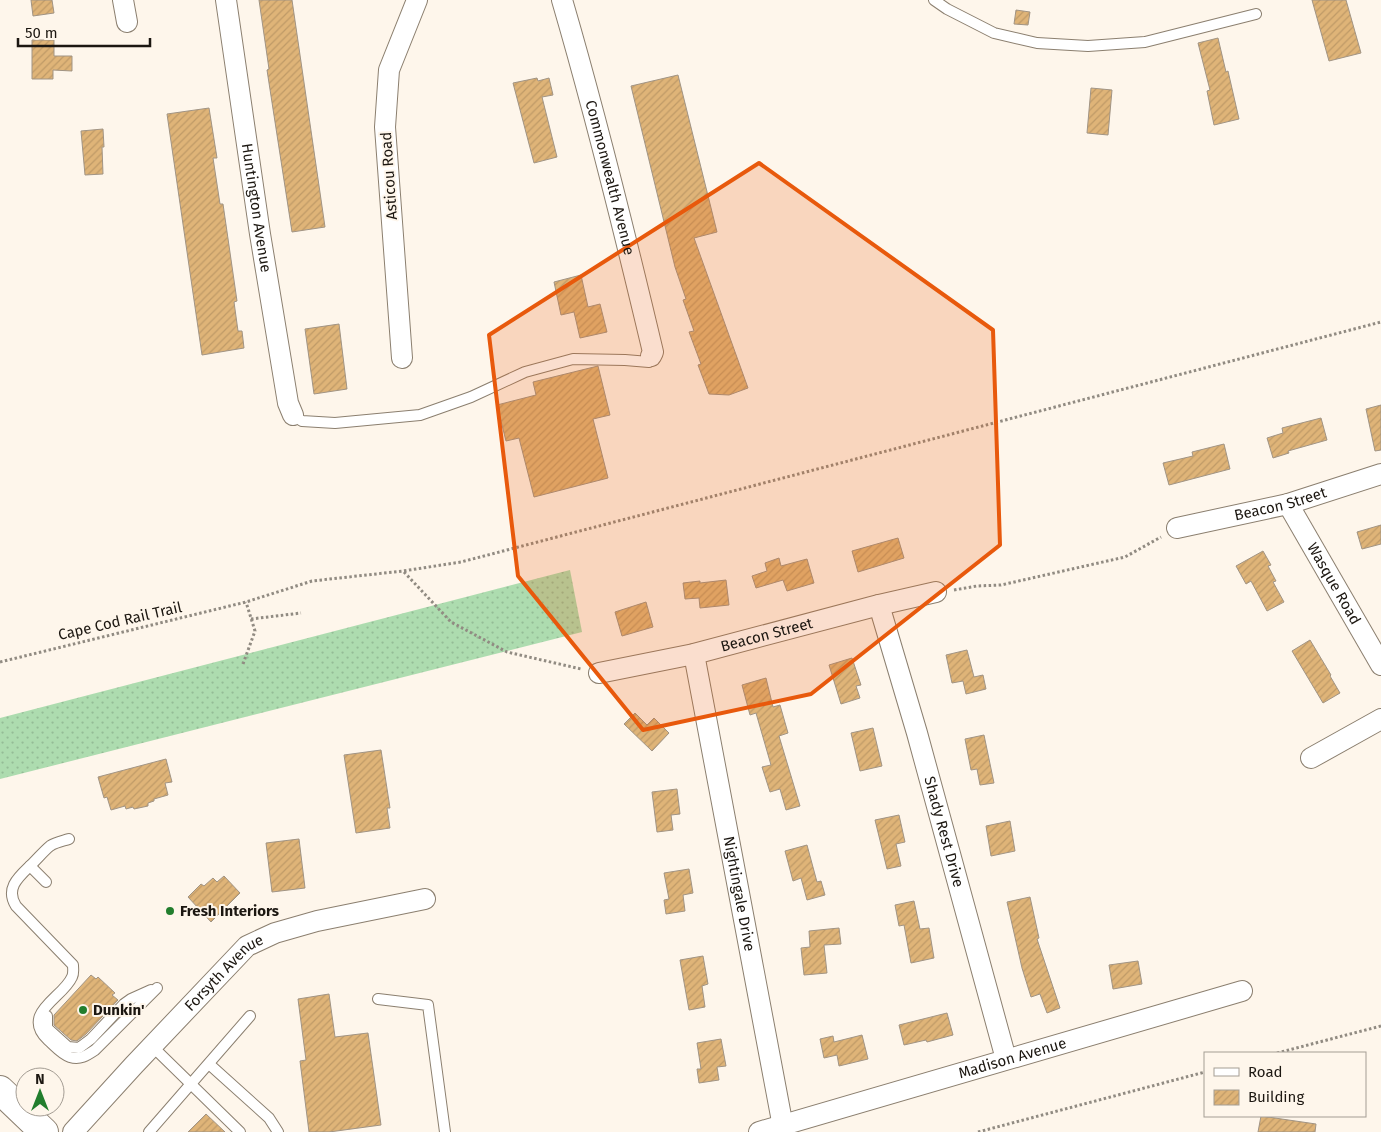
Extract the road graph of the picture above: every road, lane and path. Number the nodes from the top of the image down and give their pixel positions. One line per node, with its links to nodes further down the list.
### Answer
1 (123, 0): 7 (street)
2 (226, 0): 11 (street, Huntington Avenue)
3 (417, 0): 10 (street, Asticou Road)
4 (562, 0): 9 (street, Commonwealth Avenue)
5 (934, 0): 6 (lane)
6 (1256, 14)
7 (127, 22)
8 (1381, 322): 15 (path, Cape Cod Rail Trail)
9 (651, 356): 11 (lane)
10 (402, 358)
11 (293, 415)
12 (1381, 474): 13 (street, Beacon Street)
13 (1288, 504): 14 (street, Beacon Street); 24 (street, Wasque Road)
14 (1177, 528): 16 (path)
15 (404, 571): 17 (path, Cape Cod Rail Trail); 25 (path)
16 (936, 592): 18 (street, Beacon Street)
17 (246, 602): 20 (path); 22 (path, Cape Cod Rail Trail)
18 (878, 605): 21 (street, Beacon Street); 39 (street, Shady Rest Drive)
19 (301, 613): 20 (path)
20 (251, 620): 23 (path)
21 (694, 654): 25 (street, Beacon Street); 44 (street, Nightingale Drive)
22 (0, 662)
23 (243, 664)
24 (1381, 665)
25 (598, 673)
26 (1381, 719): 27 (street)
27 (1311, 758)
28 (69, 839): 29 (lane)
29 (30, 866): 30 (lane); 32 (lane)
30 (46, 882)
31 (425, 899): 37 (street, Forsyth Avenue)
32 (157, 988)
33 (1242, 991): 39 (street, Madison Avenue)
34 (378, 999): 50 (lane)
35 (250, 1016): 40 (lane)
36 (1381, 1026): 38 (path)
37 (152, 1046): 42 (lane); 46 (street, Forsyth Avenue)
38 (1281, 1052)
39 (1006, 1059): 44 (street, Madison Avenue)
40 (209, 1064): 42 (lane); 49 (lane)
41 (1204, 1072): 52 (path)
42 (190, 1085): 47 (lane); 48 (lane)
43 (0, 1090): 45 (main road)
44 (783, 1129): 51 (street, Madison Avenue)
45 (44, 1132)
46 (73, 1132)
47 (149, 1132)
48 (240, 1132)
49 (278, 1132)
50 (445, 1132)
51 (759, 1132)
52 (978, 1132)

